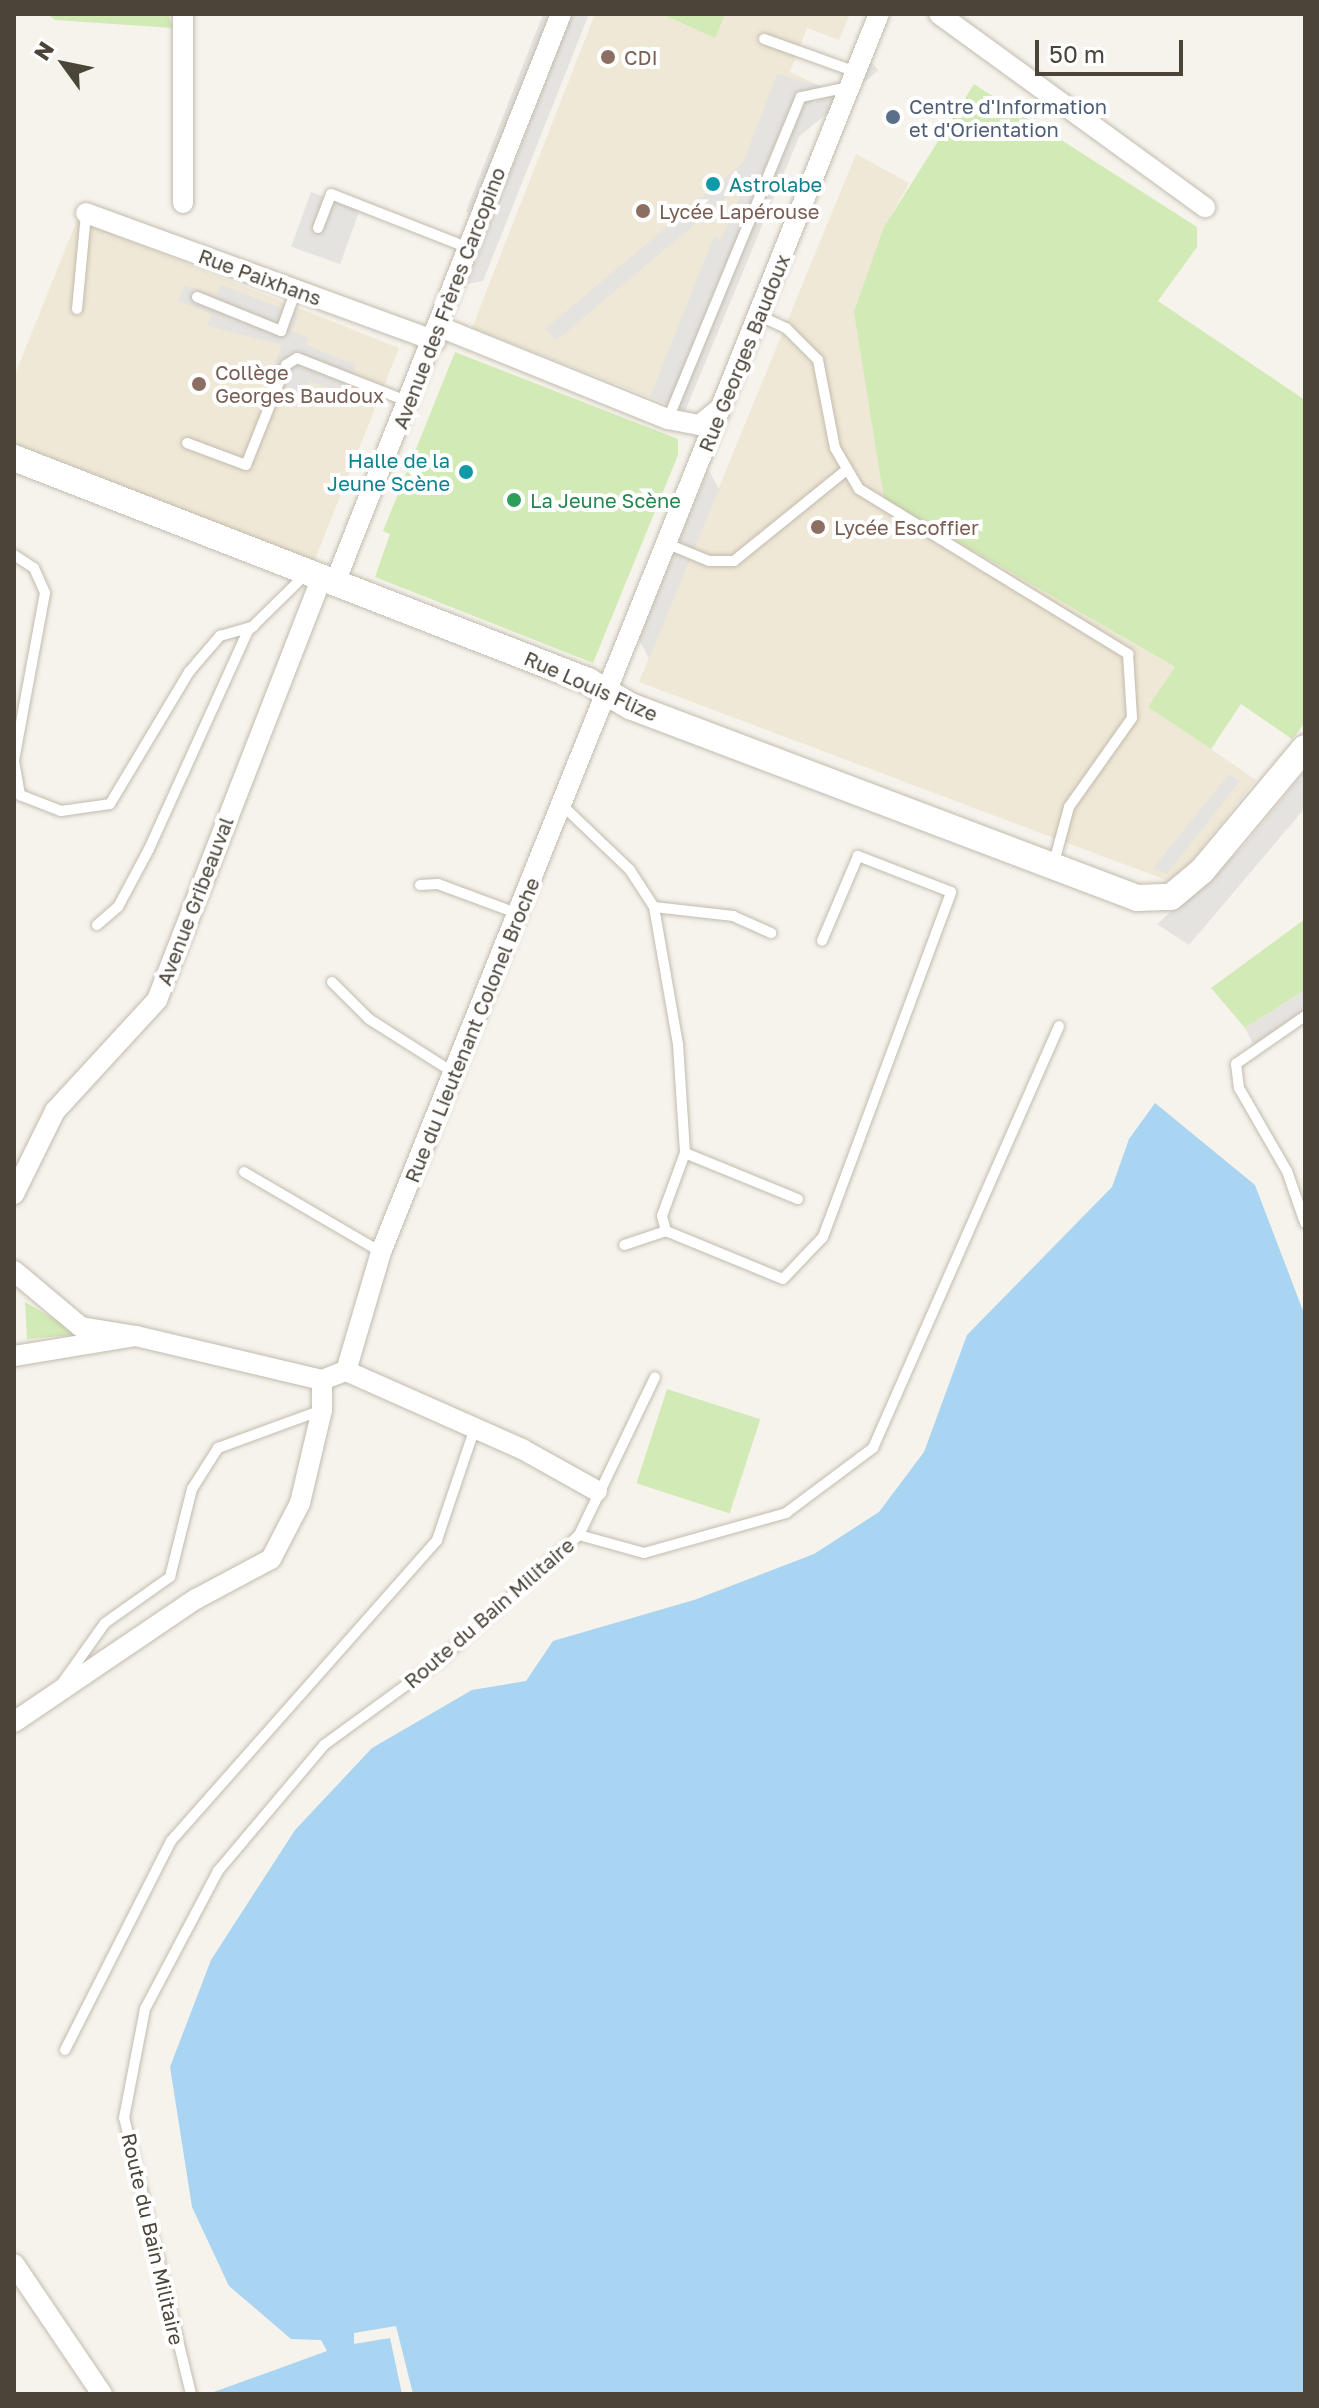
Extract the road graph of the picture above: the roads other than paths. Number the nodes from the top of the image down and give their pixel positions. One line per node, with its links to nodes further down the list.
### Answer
1 (183, 14): 7 (street)
2 (561, 14): 11 (street, Avenue des Frères Carcopino)
3 (879, 14): 6 (street, Rue Georges Baudoux)
4 (939, 14): 8 (street)
5 (764, 39): 6 (lane)
6 (855, 79): 15 (street, Rue Georges Baudoux); 19 (lane)
7 (183, 203)
8 (1205, 207)
9 (86, 213): 12 (street, Rue Paixhans); 14 (lane)
10 (318, 228): 11 (lane)
11 (469, 248): 16 (street, Avenue des Frères Carcopino)
12 (296, 290): 13 (lane); 16 (street, Rue Paixhans)
13 (197, 297)
14 (77, 309)
15 (760, 316): 18 (street, Rue Georges Baudoux); 22 (lane)
16 (437, 334): 17 (street, Avenue des Frères Carcopino); 19 (street, Rue Paixhans)
17 (409, 402): 20 (lane); 25 (street, Avenue des Frères Carcopino)
18 (724, 402): 19 (street, Rue Paixhans); 23 (street, Rue Georges Baudoux)
19 (668, 419): 27 (street, Rue Georges Baudoux)
20 (187, 443)
21 (14, 458): 25 (street, Rue Louis Flize)
22 (845, 471): 23 (lane); 30 (lane)
23 (668, 544): 27 (street, Rue Georges Baudoux)
24 (14, 555): 26 (lane)
25 (323, 575): 26 (lane); 27 (street, Rue Louis Flize); 43 (street, Avenue Gribeauval)
26 (254, 626): 34 (lane)
27 (599, 687): 29 (street, Rue du Lieutenant Colonel Broche); 30 (street, Rue Louis Flize)
28 (1305, 748): 30 (street, Rue Louis Flize)
29 (562, 805): 32 (lane); 33 (street, Rue du Lieutenant Colonel Broche)
30 (1053, 866)
31 (420, 885): 33 (lane)
32 (654, 907): 35 (lane); 41 (lane)
33 (516, 913): 40 (street, Rue du Lieutenant Colonel Broche)
34 (97, 925)
35 (771, 933)
36 (822, 941): 46 (lane)
37 (332, 982): 40 (lane)
38 (1305, 1016): 45 (lane)
39 (1059, 1026): 58 (lane)
40 (454, 1073): 48 (street, Rue du Lieutenant Colonel Broche)
41 (685, 1153): 44 (lane); 46 (lane)
42 (244, 1172): 48 (lane)
43 (14, 1194)
44 (798, 1199)
45 (1305, 1223)
46 (666, 1231): 47 (lane)
47 (624, 1245)
48 (381, 1252): 52 (street, Rue du Lieutenant Colonel Broche)
49 (14, 1271): 50 (street)
50 (136, 1336): 51 (street); 54 (street)
51 (14, 1356)
52 (346, 1371): 54 (street); 56 (street)
53 (655, 1377): 57 (lane, Route du Bain Militaire)
54 (322, 1380): 55 (street)
55 (322, 1410): 59 (street); 59 (lane)
56 (475, 1428): 57 (street); 61 (lane)
57 (597, 1491): 58 (lane, Route du Bain Militaire)
58 (579, 1535): 64 (lane, Route du Bain Militaire)
59 (57, 1690): 60 (street)
60 (14, 1722)
61 (65, 2050)
62 (14, 2264): 63 (street)
63 (102, 2394)
64 (191, 2394)

